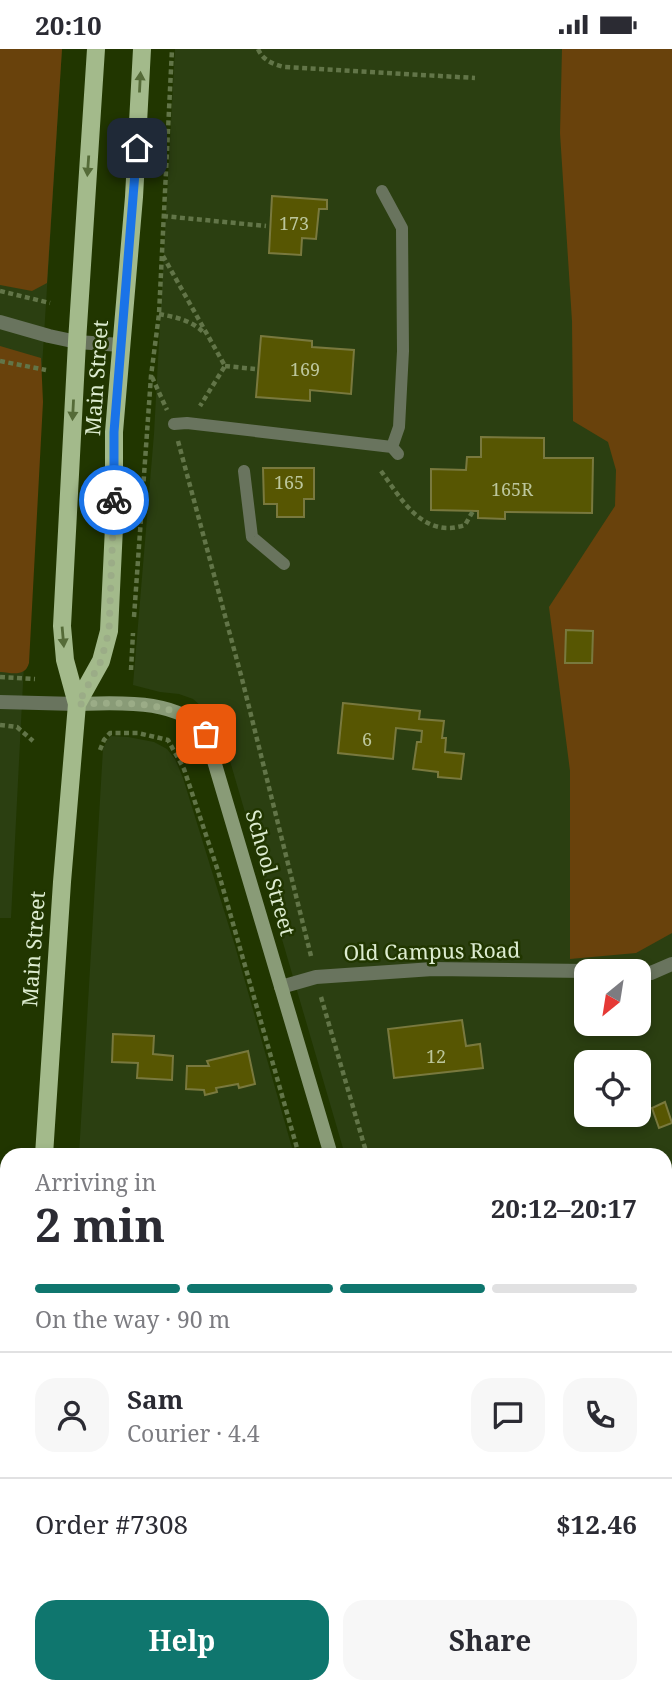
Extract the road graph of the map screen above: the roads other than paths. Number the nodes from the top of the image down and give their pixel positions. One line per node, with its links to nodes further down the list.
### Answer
1 (96, 49): 5 (main road, Main Street, one-way to 5)
2 (142, 49): 6 (main road, Main Street, one-way to 2)
3 (382, 191): 7 (lane)
4 (0, 322): 5 (street)
5 (76, 342): 6 (street); 11 (main road, Main Street, one-way to 11)
6 (121, 345): 11 (main road, Main Street)
7 (174, 425)
8 (244, 471): 9 (lane)
9 (284, 564)
10 (0, 702): 11 (street)
11 (78, 704): 15 (main road, School Street); 16 (main road, Main Street)
12 (672, 964): 14 (street)
13 (574, 971): 15 (street, Old Campus Road)
14 (651, 972)
15 (281, 987): 17 (main road, School Street)
16 (44, 1148)
17 (329, 1148)

